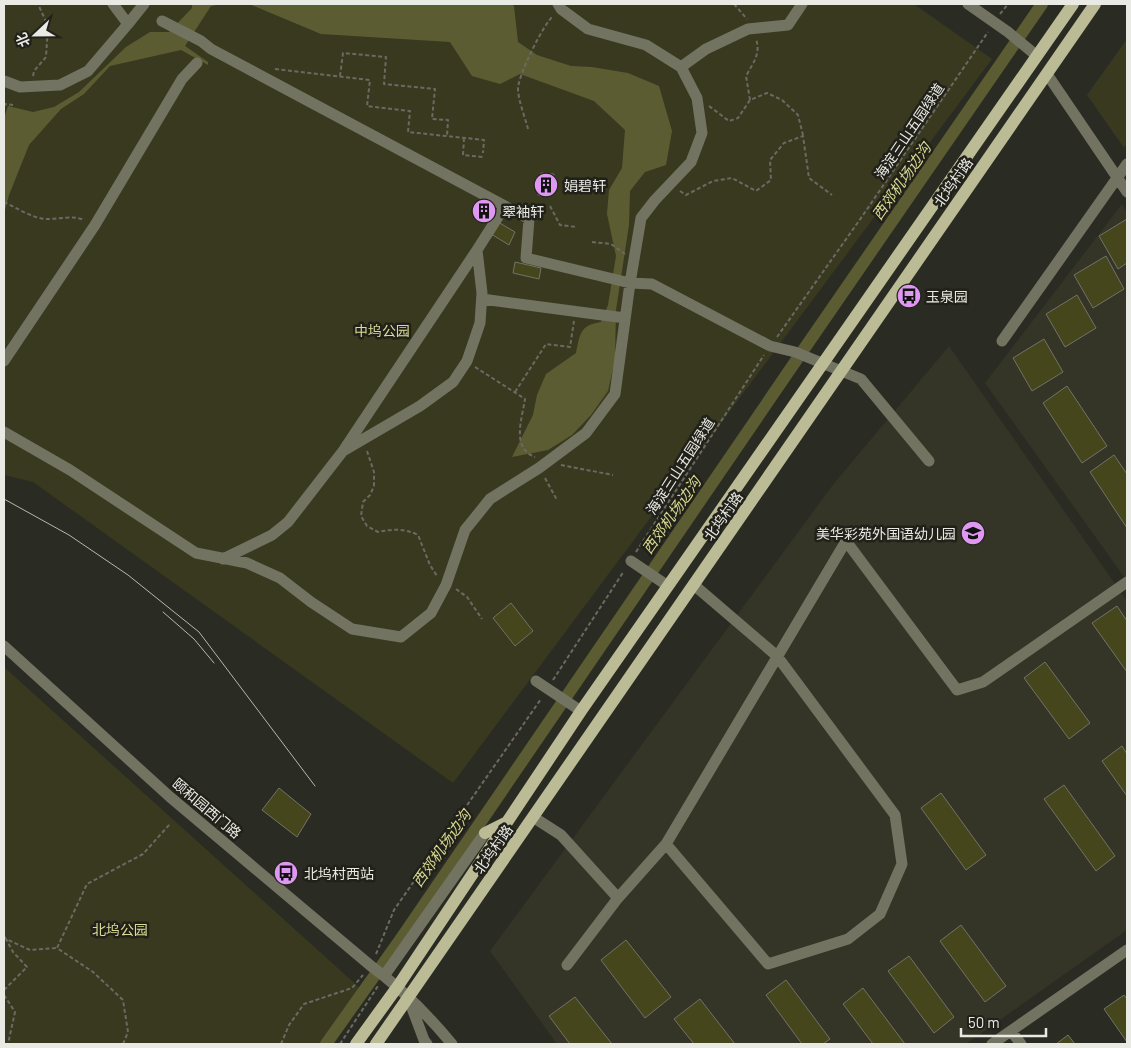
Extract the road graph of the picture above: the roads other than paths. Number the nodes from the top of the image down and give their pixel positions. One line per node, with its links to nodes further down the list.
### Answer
1 (113, 4): 9 (street)
2 (144, 4): 9 (street)
3 (802, 4): 12 (street)
4 (968, 4): 10 (street)
5 (1073, 4): 10 (main road, 北坞村路)
6 (1095, 4): 13 (main road, 北坞村路)
7 (559, 6): 12 (street)
8 (162, 21): 18 (street)
9 (128, 24): 14 (street)
10 (1037, 56): 25 (main road, 北坞村路)
11 (197, 64): 24 (street)
12 (682, 67): 20 (street)
13 (1047, 74): 16 (street); 26 (main road, 北坞村路)
14 (4, 81)
15 (1127, 164): 16 (street)
16 (1118, 178): 17 (street); 23 (street)
17 (1127, 192)
18 (505, 206): 19 (street); 20 (street)
19 (478, 250): 21 (street); 28 (street)
20 (630, 283): 22 (street); 25 (street)
21 (482, 299): 22 (street); 28 (street)
22 (625, 318): 30 (street)
23 (1002, 341)
24 (4, 361)
25 (822, 364): 26 (street); 34 (main road, 北坞村路)
26 (841, 371): 29 (street); 33 (main road, 北坞村路)
27 (4, 432): 30 (street)
28 (343, 451): 30 (street)
29 (929, 461)
30 (223, 559)
31 (635, 564): 34 (street)
32 (1127, 582): 36 (street)
33 (694, 585): 36 (street); 39 (main road, 北坞村路)
34 (668, 586): 38 (main road, 北坞村路)
35 (4, 646): 46 (street, 颐和园西门路)
36 (777, 656): 42 (street); 42 (street)
37 (536, 681): 38 (street)
38 (575, 708): 40 (main road, 北坞村路)
39 (533, 817): 43 (street); 48 (main road, 北坞村路)
40 (507, 822): 41 (main road); 47 (main road, 北坞村路)
41 (485, 833): 46 (street, 北坞村路)
42 (666, 844): 43 (street)
43 (618, 898): 45 (street)
44 (1127, 950): 49 (street)
45 (567, 965)
46 (384, 976): 47 (street, 颐和园西门路)
47 (398, 986): 48 (street, 颐和园西门路); 50 (main road, 北坞村路)
48 (408, 998): 51 (main road, 北坞村路); 52 (street); 53 (street)
49 (1011, 1031): 54 (street); 55 (street)
50 (356, 1044)
51 (376, 1044)
52 (427, 1044)
53 (452, 1044)
54 (992, 1044)
55 (1021, 1044)

